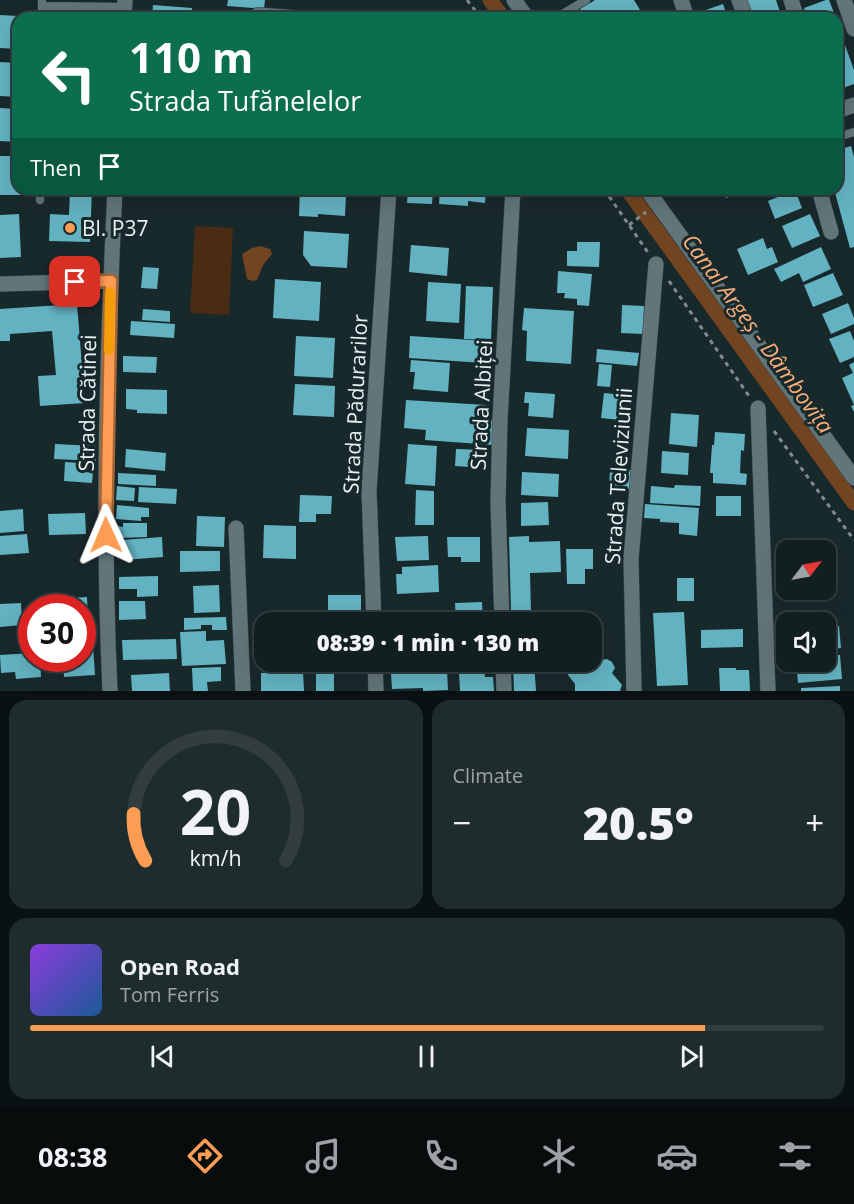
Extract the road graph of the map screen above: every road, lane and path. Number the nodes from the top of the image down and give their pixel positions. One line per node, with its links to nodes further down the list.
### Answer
1 (467, 0): 6 (path)
2 (586, 0): 7 (lane)
3 (844, 0): 8 (street)
4 (42, 3): 5 (lane)
5 (125, 8)
6 (476, 12)
7 (566, 12)
8 (854, 29)
9 (40, 195): 17 (lane)
10 (115, 195): 21 (street, Strada Cătinei)
11 (389, 195): 27 (street, Strada Pădurarilor)
12 (513, 195): 28 (street, Strada Albiței)
13 (608, 195): 18 (path)
14 (650, 195): 18 (path)
15 (652, 195): 24 (street)
16 (821, 195): 19 (street)
17 (40, 200)
18 (629, 225): 20 (path)
19 (831, 232)
20 (656, 264): 23 (path); 35 (street, Strada Televiziunii)
21 (111, 281): 22 (street); 31 (street, Strada Cătinei)
22 (0, 284)
23 (758, 408): 26 (path); 36 (street)
24 (854, 478)
25 (236, 528): 32 (street)
26 (854, 540)
27 (374, 612)
28 (502, 612)
29 (375, 672): 33 (street)
30 (503, 672): 34 (street)
31 (110, 691)
32 (243, 691)
33 (376, 691)
34 (504, 691)
35 (634, 691)
36 (768, 691)

